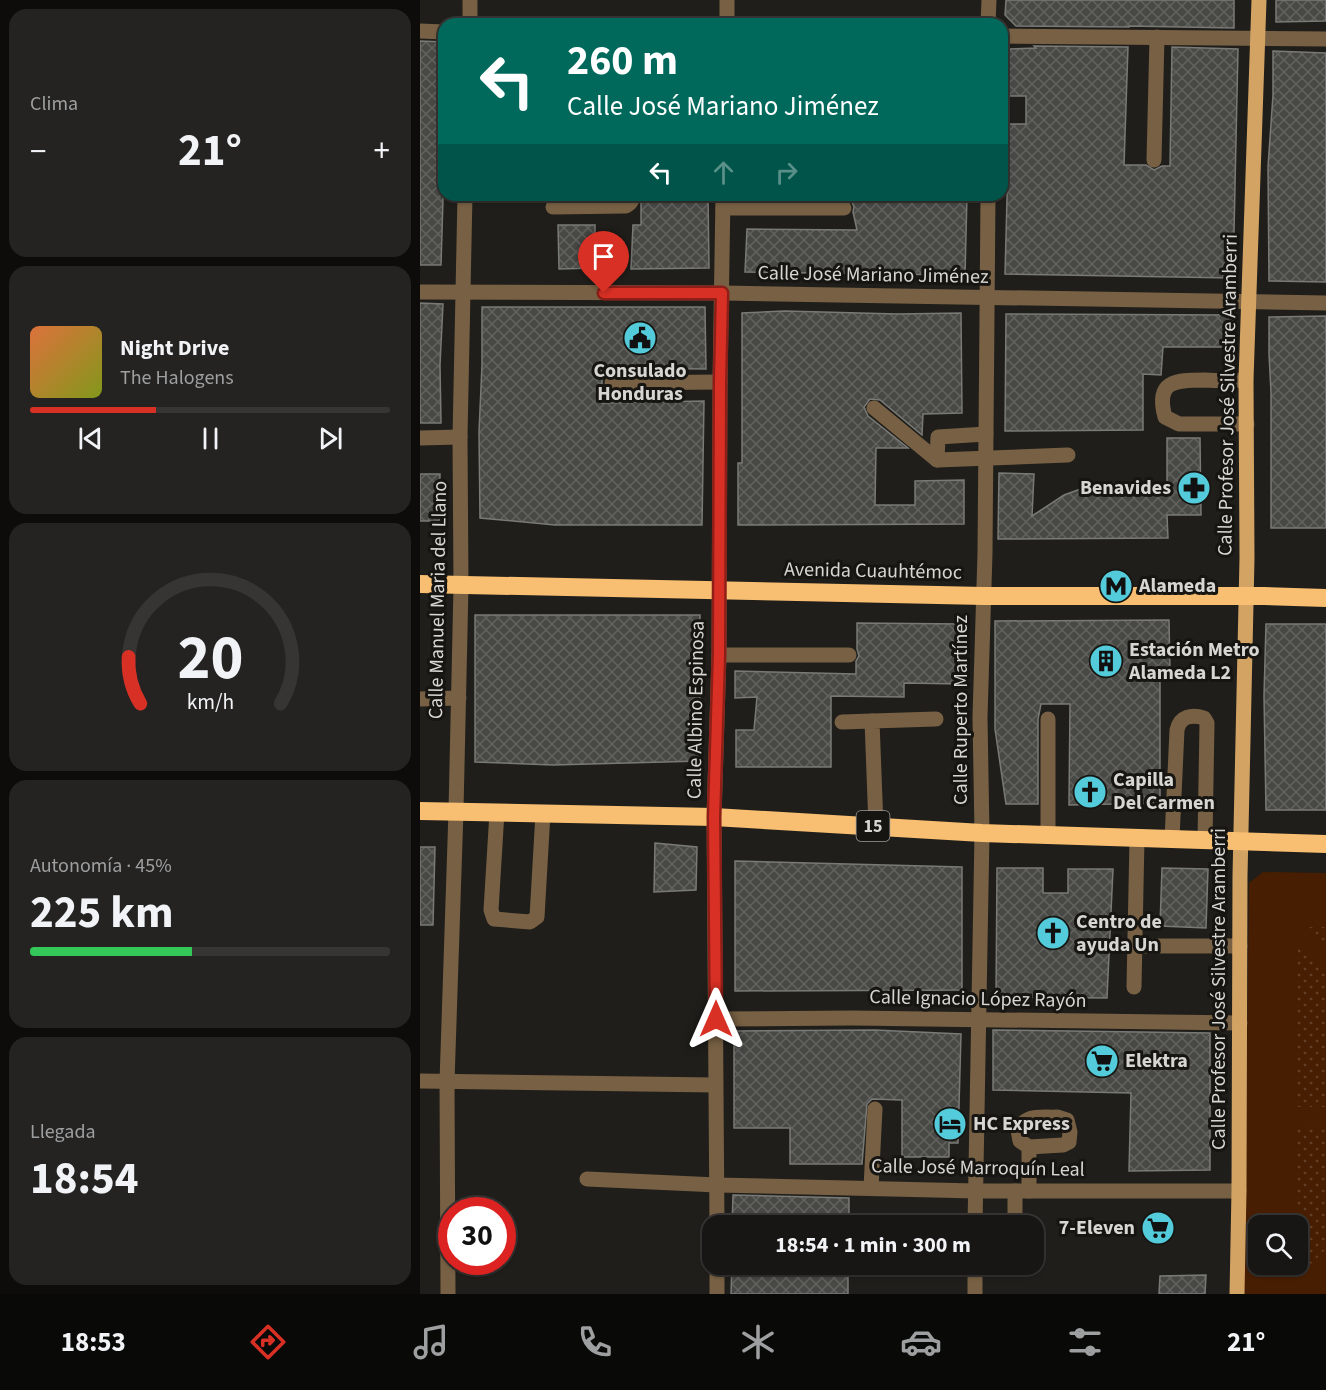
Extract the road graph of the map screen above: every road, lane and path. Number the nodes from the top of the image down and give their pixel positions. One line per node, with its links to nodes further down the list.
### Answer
1 (470, 0): 5 (street)
2 (727, 0): 6 (street)
3 (989, 0): 7 (street)
4 (1259, 0): 12 (main road, Calle Profesor José Silvestre Aramberri)
5 (470, 18)
6 (727, 18)
7 (988, 18)
8 (420, 31): 9 (street)
9 (438, 32)
10 (1008, 36): 11 (street)
11 (1157, 37): 12 (street); 14 (street)
12 (1258, 38): 13 (street); 27 (main road, Calle Profesor José Silvestre Aramberri)
13 (1326, 39)
14 (1154, 160)
15 (465, 201): 24 (street, Calle Manuel Maria del Llano)
16 (587, 201): 21 (street)
17 (598, 201): 18 (street)
18 (631, 201)
19 (988, 201): 26 (street, Calle Ruperto Martínez)
20 (723, 202): 22 (street); 25 (street, Calle Albino Espinosa)
21 (553, 207)
22 (844, 208)
23 (420, 292): 24 (street, Calle José Mariano Jiménez)
24 (462, 293): 25 (street, Calle José Mariano Jiménez); 35 (street, Calle Manuel Maria del Llano)
25 (722, 293): 26 (street, Calle José Mariano Jiménez); 30 (street, Calle Albino Espinosa)
26 (988, 299): 27 (street, Calle José Mariano Jiménez); 34 (street, Calle Ruperto Martínez)
27 (1249, 303): 28 (street, Calle José Mariano Jiménez); 29 (main road, Calle Profesor José Silvestre Aramberri)
28 (1326, 303)
29 (1246, 380): 33 (main road, Calle Profesor José Silvestre Aramberri); 33 (street)
30 (720, 382): 31 (street); 42 (street, Calle Albino Espinosa)
31 (612, 383)
32 (874, 408): 39 (street)
33 (1246, 424): 44 (main road, Calle Profesor José Silvestre Aramberri)
34 (986, 434): 38 (street, Calle Ruperto Martínez); 39 (street)
35 (460, 437): 36 (street); 41 (street, Calle Manuel Maria del Llano)
36 (420, 438)
37 (1068, 455): 38 (street)
38 (986, 459): 39 (street); 43 (street, Calle Ruperto Martínez)
39 (937, 460)
40 (420, 584): 41 (highway, Avenida Cuauhtémoc)
41 (461, 586): 42 (highway, Avenida Cuauhtémoc); 48 (street, Calle Manuel Maria del Llano)
42 (719, 591): 43 (highway, Avenida Cuauhtémoc); 46 (street, Calle Albino Espinosa)
43 (984, 596): 44 (highway, Avenida Cuauhtémoc); 60 (street, Calle Ruperto Martínez)
44 (1246, 597): 45 (highway, Avenida Cuauhtémoc); 65 (main road, Calle Profesor José Silvestre Aramberri)
45 (1326, 598)
46 (719, 655): 47 (street); 58 (street, Calle Albino Espinosa)
47 (849, 655)
48 (459, 698): 49 (street); 55 (street, Calle Manuel Maria del Llano)
49 (420, 699)
50 (936, 718): 52 (street)
51 (1048, 719): 61 (street)
52 (872, 721): 53 (street); 59 (street)
53 (842, 722)
54 (420, 811): 55 (highway, 15)
55 (456, 811): 56 (highway, 15); 74 (street, Calle Manuel Maria del Llano)
56 (497, 812): 57 (highway, 15); 57 (street)
57 (543, 813): 58 (highway, 15)
58 (714, 817): 59 (highway, 15); 70 (street, Calle Albino Espinosa)
59 (876, 826): 60 (highway, 15)
60 (982, 833): 61 (highway, 15); 71 (street, Calle Ruperto Martínez)
61 (1048, 835): 62 (highway, 15)
62 (1137, 838): 63 (highway, 15); 67 (street)
63 (1172, 839): 64 (highway, 15); 64 (street)
64 (1205, 840): 65 (highway, 15)
65 (1240, 841): 66 (highway, 15); 68 (main road, Calle Profesor José Silvestre Aramberri)
66 (1326, 844)
67 (1135, 946): 68 (street); 69 (street)
68 (1240, 946): 72 (main road, Calle Profesor José Silvestre Aramberri)
69 (1134, 987)
70 (716, 1019): 71 (street, Calle Ignacio López Rayón); 75 (street, Calle Albino Espinosa)
71 (978, 1020): 72 (street, Calle Ignacio López Rayón); 81 (street, Calle Ruperto Martínez)
72 (1240, 1023): 83 (main road, Calle Profesor José Silvestre Aramberri)
73 (420, 1081): 74 (street)
74 (447, 1082): 75 (street); 89 (street, Calle Manuel Maria del Llano)
75 (716, 1085): 79 (street, Calle Albino Espinosa)
76 (875, 1109): 80 (street)
77 (1029, 1147): 82 (street)
78 (587, 1179): 79 (street, Calle José Marroquín Leal)
79 (717, 1185): 80 (street, Calle José Marroquín Leal); 84 (street, Calle Albino Espinosa)
80 (871, 1188): 81 (street, Calle José Marroquín Leal)
81 (976, 1191): 82 (street, Calle José Marroquín Leal); 85 (street, Calle Ruperto Martínez)
82 (1022, 1191): 83 (street, Calle José Marroquín Leal); 86 (street)
83 (1239, 1191): 92 (main road, Calle Profesor José Silvestre Aramberri)
84 (717, 1215)
85 (975, 1215)
86 (1017, 1215)
87 (717, 1275): 90 (street)
88 (975, 1275): 91 (street)
89 (448, 1294)
90 (717, 1294)
91 (975, 1294)
92 (1237, 1294)

